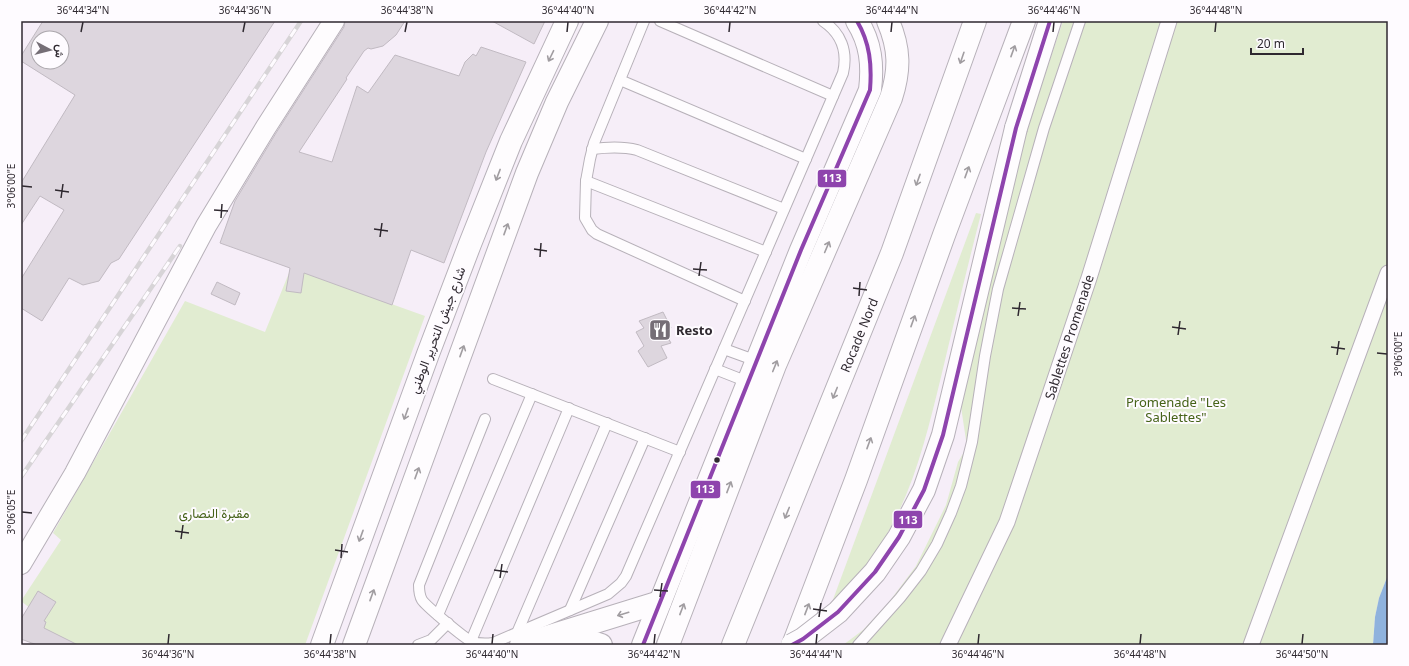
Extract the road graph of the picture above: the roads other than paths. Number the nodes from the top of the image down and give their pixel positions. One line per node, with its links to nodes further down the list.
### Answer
1 (334, 21): 34 (street)
2 (568, 21): 42 (main road, شارع جيش التحرير الوطني, one-way to 42)
3 (597, 21): 39 (main road, one-way to 3)
4 (644, 21): 14 (lane)
5 (660, 21): 15 (lane)
6 (823, 21): 15 (lane)
7 (857, 21): 24 (main road)
8 (888, 21): 47 (main road, one-way to 8)
9 (975, 21): 48 (main road, Rocade Nord, one-way to 48)
10 (1024, 21): 49 (main road, one-way to 10)
11 (1050, 21): 49 (main road, bridge)
12 (1080, 21): 50 (lane)
13 (1169, 21): 51 (street, Sablettes Promenade)
14 (620, 80): 16 (lane); 17 (lane)
15 (833, 96): 17 (lane)
16 (592, 149): 18 (lane); 19 (lane)
17 (806, 159): 19 (lane)
18 (586, 181): 20 (lane); 22 (lane)
19 (784, 209): 20 (lane)
20 (766, 252): 22 (lane)
21 (1388, 273): 52 (street)
22 (745, 301): 23 (lane)
23 (724, 349): 24 (lane); 25 (lane)
24 (757, 361): 27 (main road)
25 (716, 369): 27 (lane); 33 (lane)
26 (493, 379): 28 (lane)
27 (748, 382): 35 (main road)
28 (532, 394): 29 (lane); 37 (lane)
29 (569, 408): 31 (lane); 41 (lane)
30 (486, 419): 37 (lane)
31 (607, 423): 32 (lane); 40 (lane)
32 (645, 438): 33 (lane); 36 (lane)
33 (680, 452): 36 (lane)
34 (21, 564)
35 (660, 602): 40 (main road, one-way to 40); 46 (main road)
36 (570, 610): 40 (lane)
37 (438, 615): 38 (lane)
38 (448, 623): 41 (lane); 43 (lane)
39 (361, 638)
40 (519, 639): 41 (lane)
41 (471, 641)
42 (322, 645)
43 (418, 645)
44 (557, 645): 45 (main road)
45 (601, 645)
46 (644, 645)
47 (668, 645)
48 (733, 645)
49 (793, 645)
50 (858, 645)
51 (948, 645)
52 (1251, 645)

